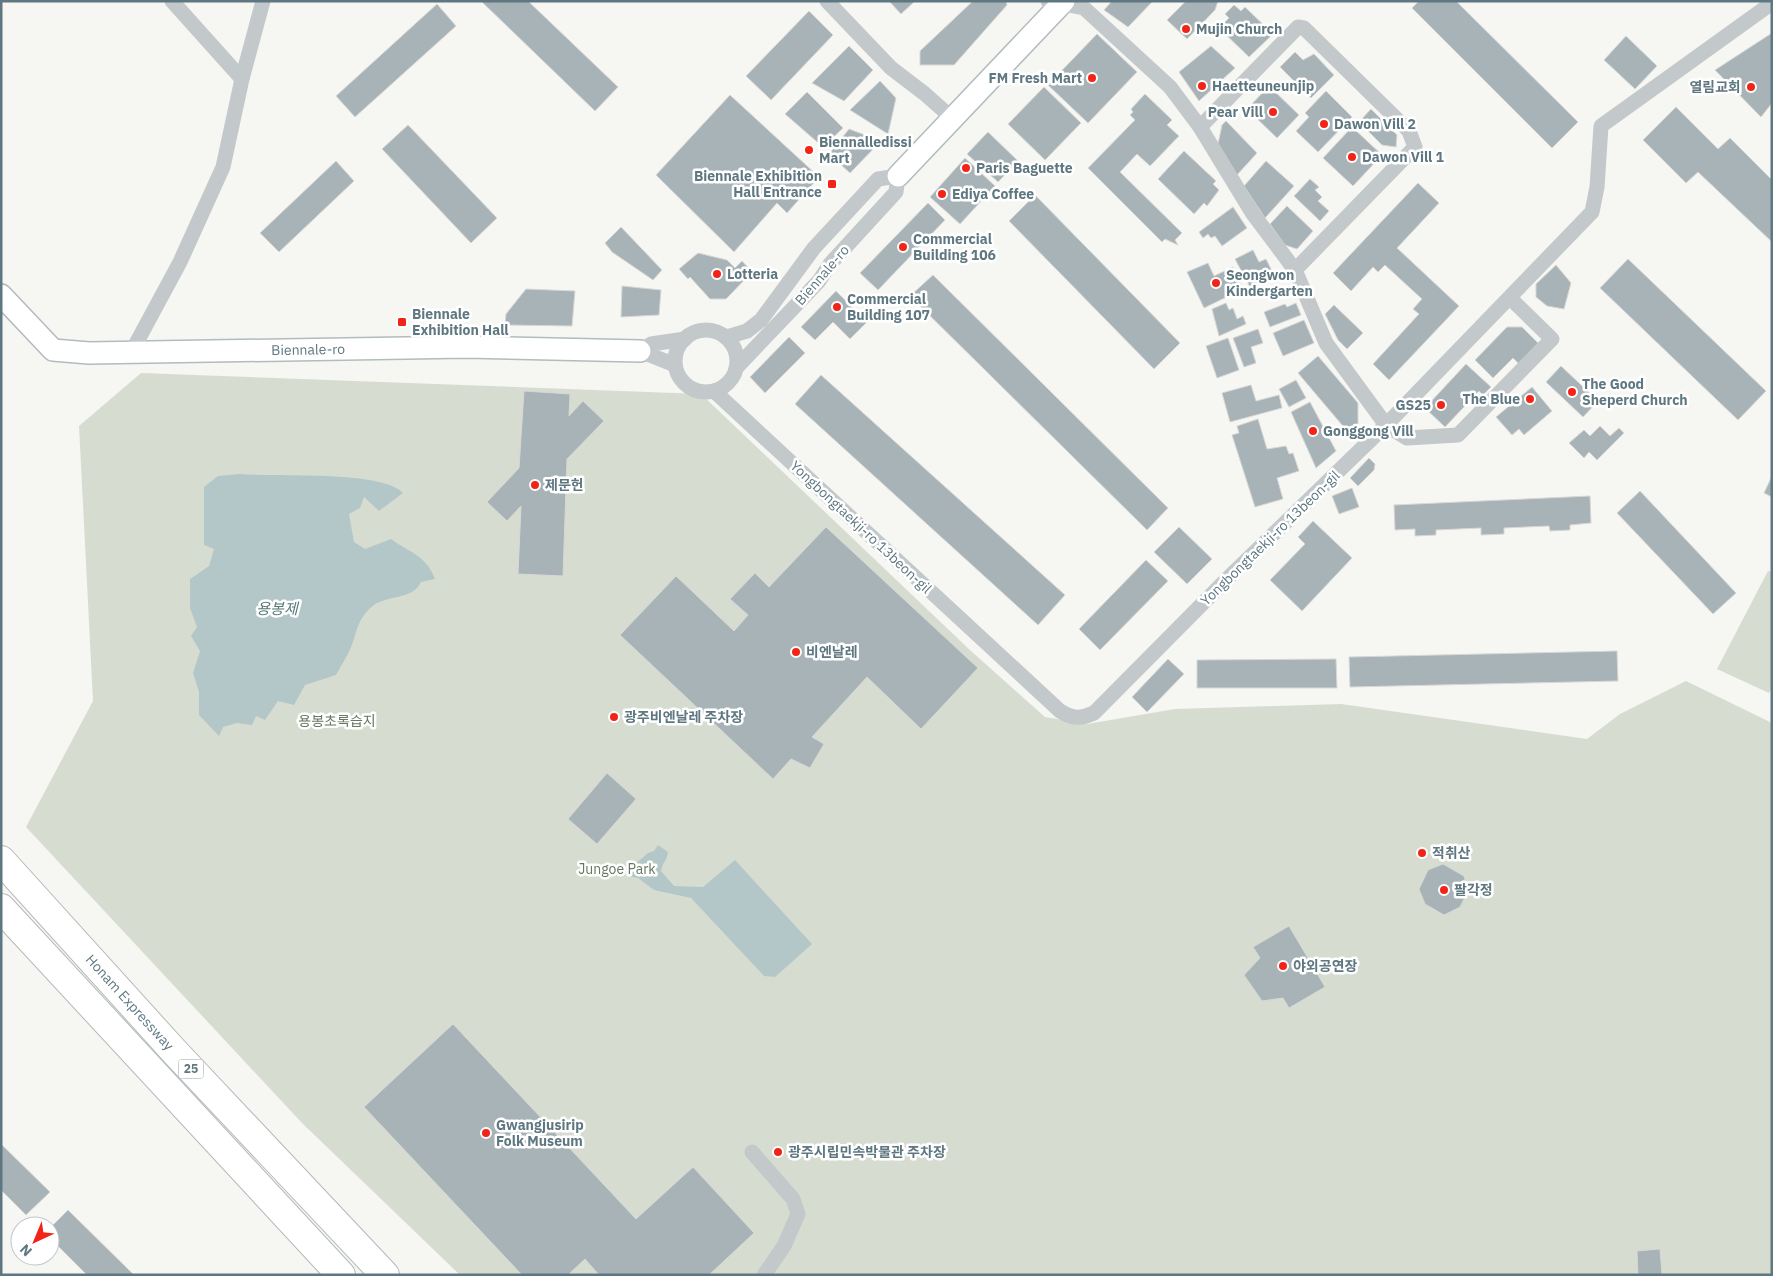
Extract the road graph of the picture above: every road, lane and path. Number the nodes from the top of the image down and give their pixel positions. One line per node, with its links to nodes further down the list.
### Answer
1 (172, 1): 6 (street)
2 (263, 1): 6 (street)
3 (827, 1): 7 (street)
4 (1058, 2): 7 (street, Biennale-ro); 8 (street)
5 (1772, 4): 12 (street, Yongbongtaekji-ro 13beon-gil)
6 (242, 79): 16 (street)
7 (952, 118): 9 (street, Biennale-ro)
8 (1200, 127): 10 (street); 10 (street)
9 (898, 176): 13 (street, Biennale-ro); 18 (street, Biennale-ro)
10 (1295, 270): 20 (street)
11 (1, 295): 16 (street, Biennale-ro)
12 (1510, 298): 20 (street, Yongbongtaekji-ro 13beon-gil); 20 (street)
13 (727, 337): 14 (street); 18 (street)
14 (685, 339): 15 (street); 17 (street)
15 (640, 351): 16 (street, Biennale-ro); 17 (street)
16 (132, 352)
17 (675, 365): 19 (street)
18 (736, 368): 19 (street)
19 (714, 391): 20 (street, Yongbongtaekji-ro 13beon-gil)
20 (1386, 425)
21 (1, 860): 25 (highway, Honam Expressway / 25)
22 (1, 908): 24 (highway, 25)
23 (752, 1152): 26 (street)
24 (341, 1275)
25 (385, 1275)
26 (764, 1275)

